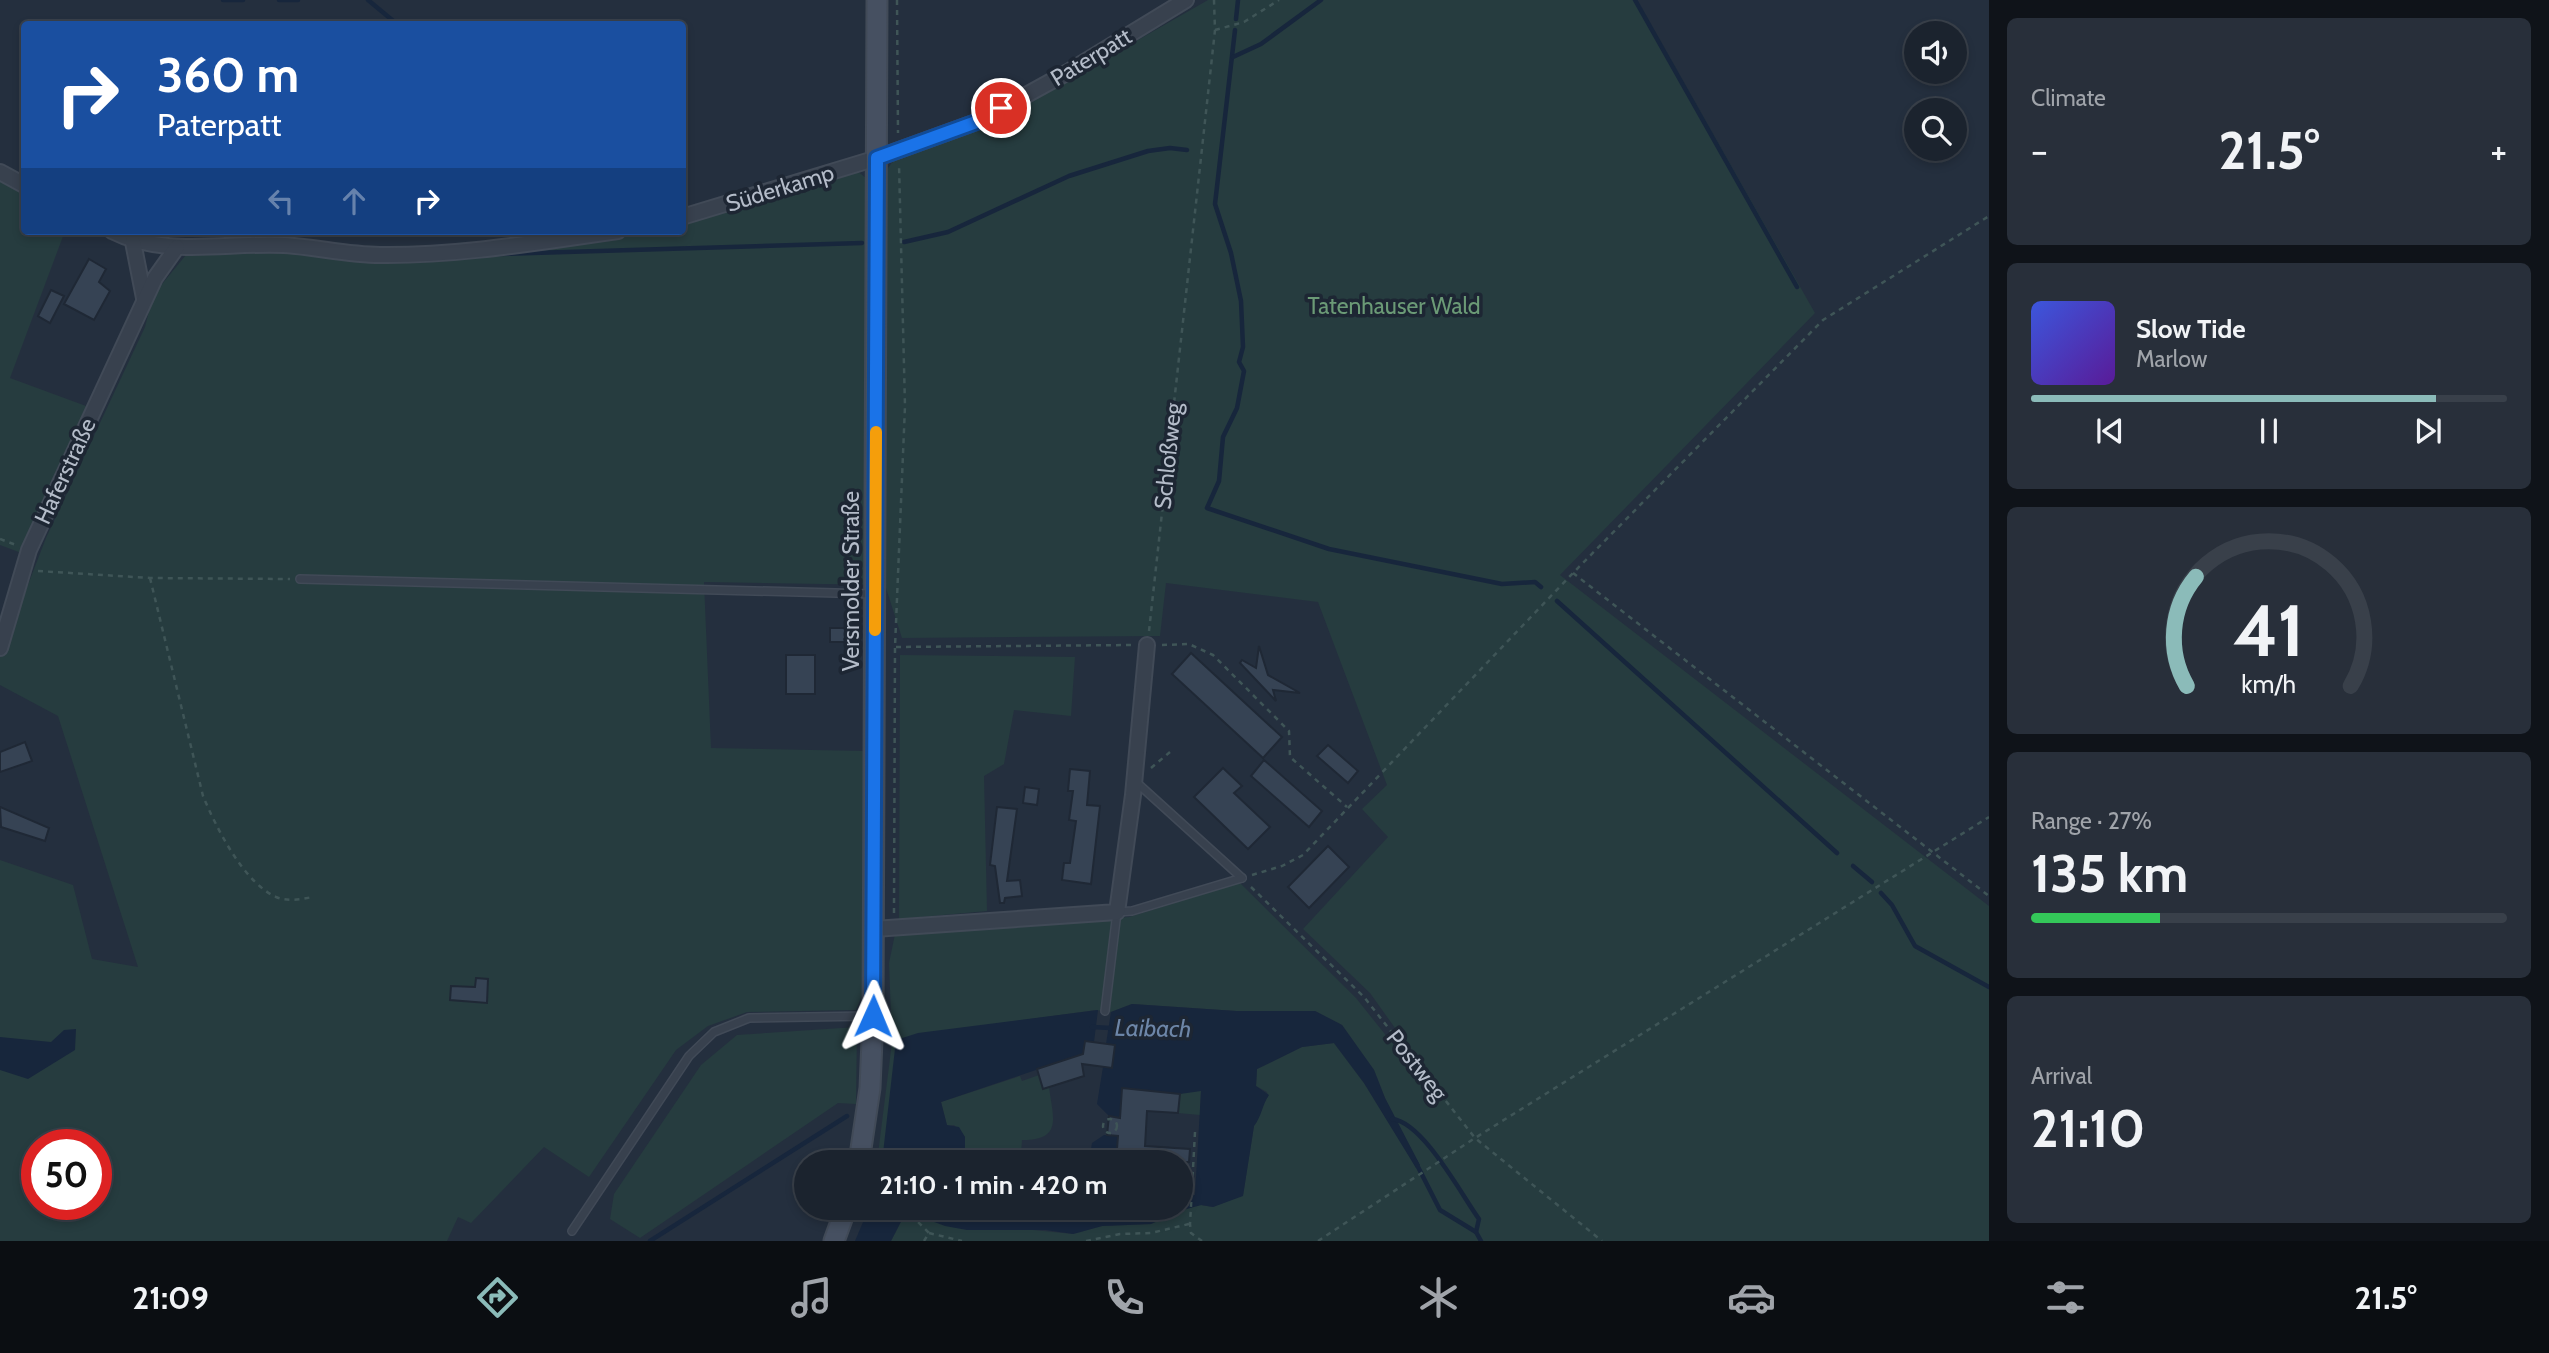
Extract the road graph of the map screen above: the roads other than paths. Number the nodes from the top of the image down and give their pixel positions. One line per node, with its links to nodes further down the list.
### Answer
1 (877, 0): 3 (main road, Versmolder Straße)
2 (1186, 0): 3 (street, Paterpatt)
3 (877, 158): 6 (street, Süderkamp); 13 (main road, Versmolder Straße)
4 (0, 172): 5 (street)
5 (21, 183)
6 (686, 217)
7 (120, 235): 9 (street)
8 (587, 235): 10 (street)
9 (133, 242): 10 (street); 11 (street)
10 (177, 247): 11 (street, Haferstraße)
11 (144, 300): 15 (street, Haferstraße)
12 (300, 579): 13 (lane)
13 (875, 594): 18 (main road, Versmolder Straße)
14 (1147, 645): 16 (street)
15 (0, 648)
16 (1135, 781): 17 (street); 17 (lane)
17 (1117, 912): 18 (street); 19 (lane)
18 (874, 929): 20 (main road, Versmolder Straße)
19 (1105, 1011)
20 (873, 1016): 21 (main road, Versmolder Straße); 23 (lane)
21 (861, 1150)
22 (842, 1220): 24 (main road)
23 (572, 1231)
24 (834, 1241)

